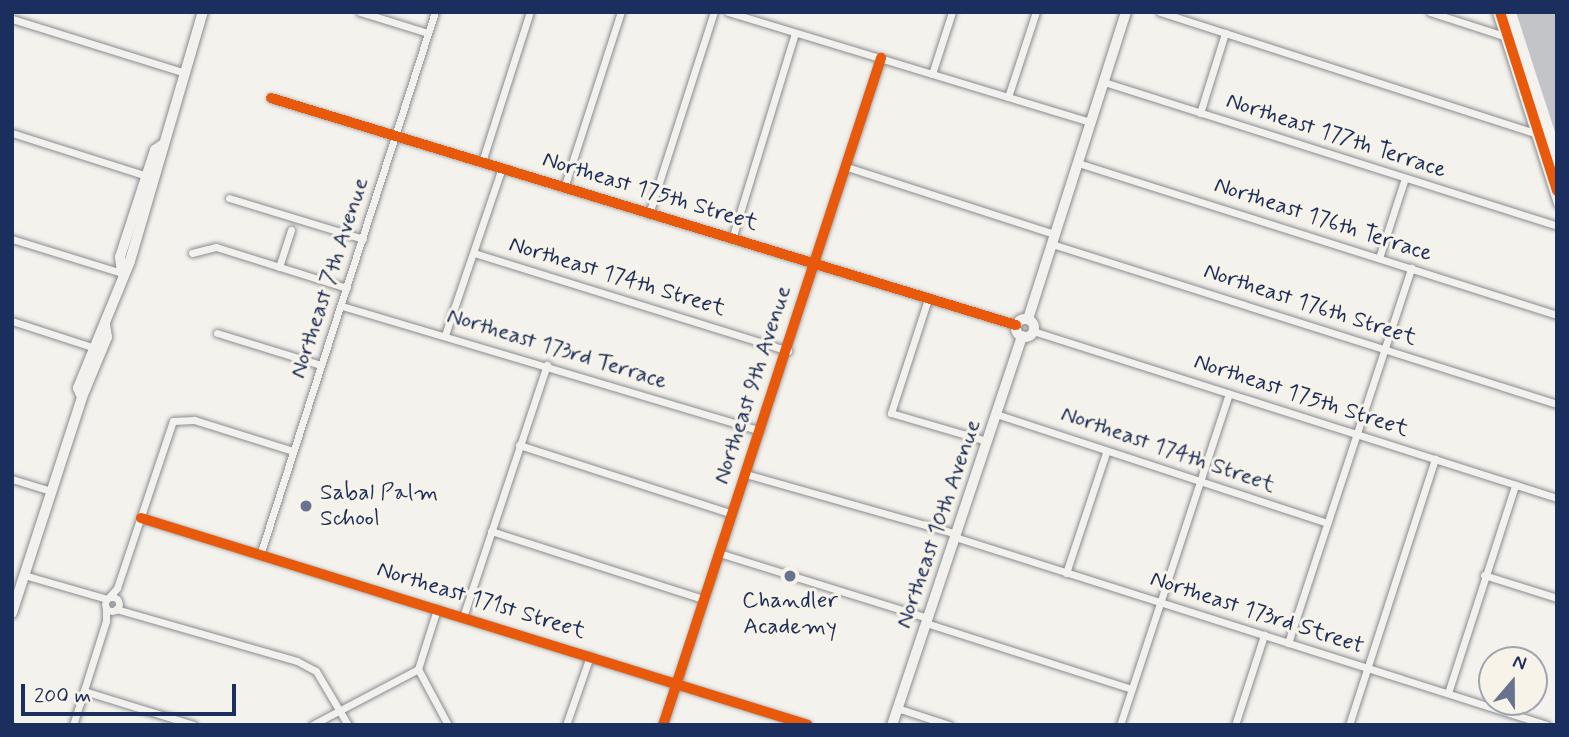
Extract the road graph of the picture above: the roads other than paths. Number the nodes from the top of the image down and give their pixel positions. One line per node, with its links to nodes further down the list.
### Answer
1 (360, 12): 15 (street)
2 (435, 12): 15 (street, Northeast 7th Avenue)
3 (530, 12): 31 (street)
4 (621, 12): 37 (street)
5 (714, 12): 40 (street)
6 (728, 12): 16 (street)
7 (952, 12): 21 (street)
8 (1036, 12): 23 (street)
9 (1126, 12): 22 (main road)
10 (1160, 12): 17 (street)
11 (1430, 12): 18 (street)
12 (1496, 12): 18 (street)
13 (204, 13): 20 (main road)
14 (12, 19): 20 (street)
15 (428, 33): 29 (street, Northeast 7th Avenue)
16 (795, 33): 19 (street); 45 (street)
17 (1225, 33): 25 (street); 28 (street)
18 (1504, 36): 28 (street)
19 (881, 58): 21 (street); 33 (street, Northeast 9th Avenue)
20 (185, 73): 30 (main road)
21 (932, 74): 23 (street)
22 (1104, 82): 25 (street, Northeast 177th Terrace); 26 (main road)
23 (1008, 97): 26 (street)
24 (271, 98): 29 (street, Northeast 175th Street)
25 (1200, 113): 36 (street, Northeast 177th Terrace)
26 (1091, 122): 32 (main road)
27 (12, 133): 35 (street)
28 (1535, 133): 39 (street)
29 (396, 136): 31 (street, Northeast 175th Street); 44 (street, Northeast 7th Avenue)
30 (162, 145): 35 (main road); 53 (main road)
31 (482, 162): 34 (street, Northeast 175th Street)
32 (1078, 163): 46 (main road); 49 (street, Northeast 176th Terrace)
33 (848, 167): 46 (street, Northeast 176th Street); 50 (street, Northeast 9th Avenue)
34 (502, 168): 37 (street, Northeast 175th Street); 48 (street)
35 (147, 176): 53 (main road)
36 (1405, 178): 41 (street, Northeast 177th Terrace); 49 (street)
37 (564, 188): 40 (street, Northeast 175th Street)
38 (229, 198): 44 (street)
39 (1557, 203)
40 (649, 214): 45 (street, Northeast 175th Street)
41 (1557, 226)
42 (291, 230): 51 (street)
43 (12, 239): 53 (street)
44 (363, 239): 54 (street, Northeast 7th Avenue)
45 (732, 239): 50 (street, Northeast 175th Street)
46 (1054, 239): 58 (main road); 67 (street, Northeast 176th Street)
47 (192, 253): 51 (street)
48 (474, 253): 64 (street); 68 (street, Northeast 174th Street)
49 (1379, 258): 52 (street, Northeast 176th Terrace)
50 (814, 264): 55 (street, Northeast 175th Street); 68 (street, Northeast 9th Avenue)
51 (279, 267): 54 (street)
52 (1411, 268): 57 (street, Northeast 176th Terrace); 67 (street)
53 (122, 273): 60 (main road)
54 (347, 288): 56 (street, Northeast 7th Avenue)
55 (928, 299): 61 (street, Northeast 175th Street); 77 (street)
56 (342, 306): 64 (street, Northeast 173rd Terrace); 69 (street, Northeast 7th Avenue)
57 (1557, 314)
58 (1028, 319): 61 (main road); 62 (main road)
59 (12, 321): 66 (street)
60 (105, 324): 66 (main road); 72 (main road)
61 (1016, 325): 65 (main road)
62 (1033, 331): 65 (main road); 71 (street, Northeast 175th Street)
63 (217, 333): 69 (street)
64 (445, 335): 70 (street, Northeast 173rd Terrace)
65 (1022, 336): 74 (main road, Northeast 10th Avenue)
66 (92, 346): 72 (main road)
67 (1385, 349): 73 (street, Northeast 176th Street); 76 (street)
68 (788, 351): 75 (street, Northeast 9th Avenue)
69 (321, 365): 79 (street, Northeast 7th Avenue)
70 (547, 365): 75 (street, Northeast 173rd Terrace); 78 (street)
71 (1230, 393): 76 (street, Northeast 175th Street); 84 (street)
72 (82, 397): 86 (main road)
73 (1557, 404)
74 (996, 414): 77 (main road, Northeast 10th Avenue); 80 (street, Northeast 174th Street)
75 (760, 431): 82 (street, Northeast 9th Avenue)
76 (1357, 434): 81 (street, Northeast 175th Street); 90 (street)
77 (987, 441): 92 (main road, Northeast 10th Avenue)
78 (519, 445): 88 (street); 91 (street)
79 (293, 451): 89 (street); 94 (street, Northeast 7th Avenue)
80 (1106, 453): 84 (street, Northeast 174th Street); 95 (street)
81 (1435, 459): 85 (street, Northeast 175th Street); 109 (street)
82 (746, 474): 88 (street, Northeast 9th Avenue); 92 (street, Northeast 173rd Street)
83 (12, 479): 86 (street)
84 (1200, 484): 90 (street, Northeast 174th Street); 100 (street)
85 (1515, 485): 87 (street, Northeast 175th Street); 96 (street)
86 (51, 491): 97 (main road)
87 (1557, 498)
88 (732, 514): 93 (street, Northeast 9th Avenue)
89 (141, 519): 94 (street, Northeast 171st Street); 101 (street)
90 (1328, 523): 107 (street)
91 (491, 531): 99 (street); 104 (street)
92 (955, 536): 95 (street, Northeast 173rd Street); 105 (main road, Northeast 10th Avenue)
93 (719, 553): 99 (street, Northeast 9th Avenue); 105 (street)
94 (260, 555): 102 (street, Northeast 171st Street)
95 (1066, 573): 100 (street, Northeast 173rd Street)
96 (1484, 575): 98 (street); 114 (street)
97 (20, 579): 101 (street); 103 (main road)
98 (1557, 597)
99 (703, 598): 111 (street, Northeast 9th Avenue)
100 (1160, 603): 106 (street, Northeast 173rd Street); 112 (street)
101 (112, 604): 113 (street); 116 (street)
102 (437, 609): 104 (street, Northeast 171st Street); 110 (street)
103 (12, 614)
104 (463, 617): 108 (street, Northeast 171st Street)
105 (927, 620): 112 (street); 115 (main road, Northeast 10th Avenue)
106 (1264, 635): 107 (street, Northeast 173rd Street); 128 (street)
107 (1288, 643): 109 (street, Northeast 173rd Street)
108 (590, 656): 111 (street, Northeast 171st Street); 122 (street)
109 (1366, 668): 114 (street, Northeast 173rd Street); 129 (street)
110 (418, 669): 116 (street); 121 (street)
111 (677, 683): 123 (street, Northeast 9th Avenue); 124 (street, Northeast 171st Street)
112 (1132, 689): 127 (street)
113 (84, 691): 117 (street); 118 (street)
114 (1448, 693): 130 (street, Northeast 173rd Street)
115 (897, 708): 125 (main road, Northeast 10th Avenue); 126 (street)
116 (339, 709): 119 (street); 120 (street)
117 (73, 725)
118 (194, 725)
119 (312, 725)
120 (348, 725)
121 (449, 725)
122 (566, 725)
123 (663, 725)
124 (808, 725)
125 (892, 725)
126 (949, 725)
127 (1120, 725)
128 (1234, 725)
129 (1349, 725)
130 (1547, 725)

